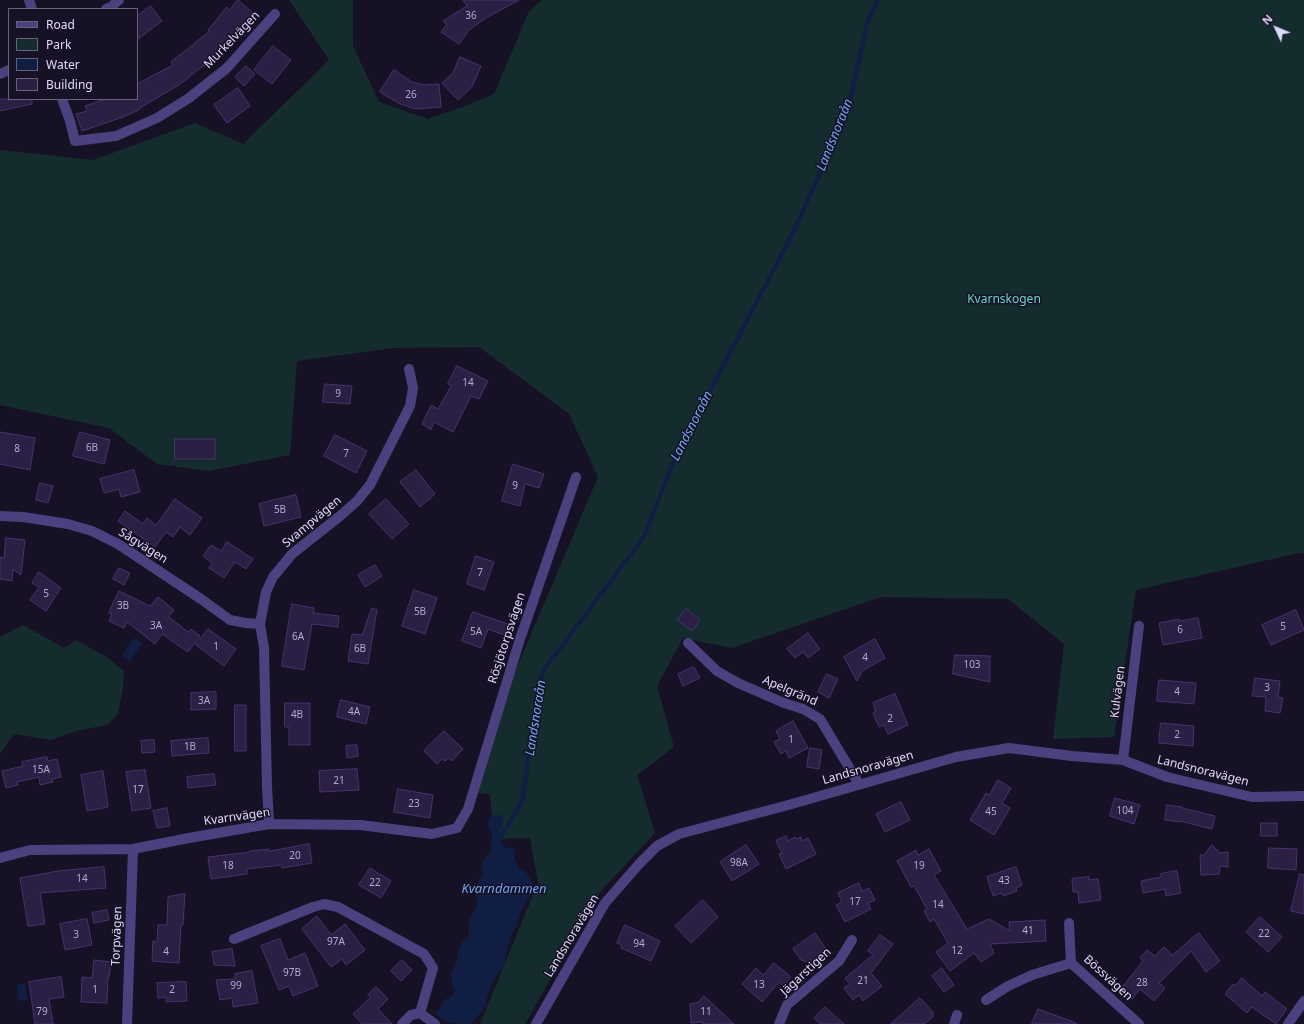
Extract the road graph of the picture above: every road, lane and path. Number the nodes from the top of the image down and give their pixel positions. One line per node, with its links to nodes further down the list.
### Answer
1 (119, 0): 2 (street)
2 (108, 8)
3 (274, 14): 4 (street, Murkelvägen)
4 (62, 100)
5 (409, 368): 8 (street, Svampvägen)
6 (576, 477): 14 (street, Rösjötorpsvägen)
7 (0, 516): 8 (street, Sågvägen)
8 (260, 624): 15 (street, Svampvägen)
9 (1139, 626): 11 (street, Kulvägen)
10 (688, 643): 12 (street, Apelgränd)
11 (1123, 760): 12 (street, Landsnoravägen); 13 (street, Landsnoravägen)
12 (860, 784): 28 (street, Landsnoravägen)
13 (1304, 796)
14 (468, 808): 15 (street, Kvarnvägen)
15 (269, 824): 16 (street, Kvarnvägen)
16 (133, 849): 17 (street, Kvarnvägen); 25 (street, Torpvägen)
17 (0, 858)
18 (1069, 923): 21 (street, Bössvägen)
19 (234, 939): 24 (street)
20 (852, 940): 29 (street, Jägarstigen)
21 (1071, 963): 22 (street); 30 (street, Bössvägen)
22 (986, 1000)
23 (1304, 1002): 31 (street)
24 (420, 1013): 26 (street); 27 (street)
25 (127, 1024)
26 (402, 1024)
27 (435, 1024)
28 (536, 1024)
29 (779, 1024)
30 (1139, 1024)
31 (1288, 1024)

